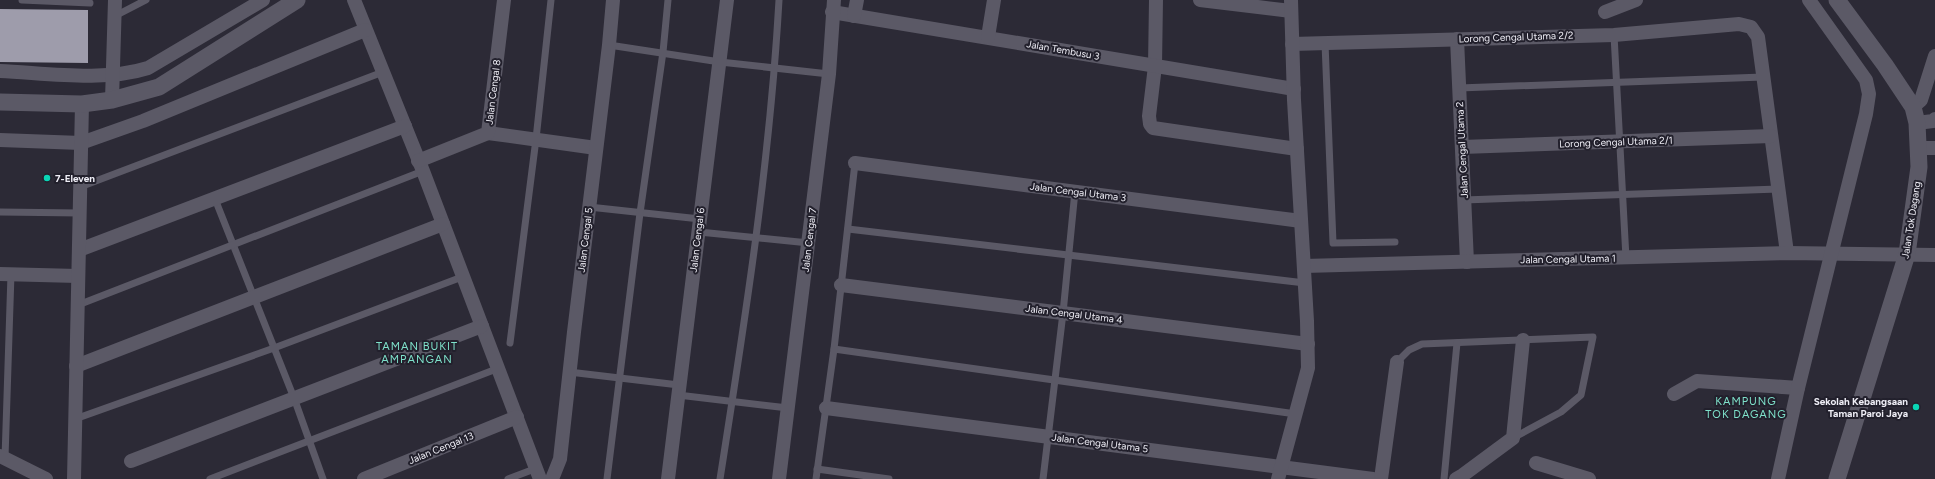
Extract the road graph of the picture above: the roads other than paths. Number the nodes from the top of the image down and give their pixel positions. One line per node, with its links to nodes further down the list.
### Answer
1 (22, 0): 20 (lane)
2 (115, 0): 24 (street)
3 (146, 0): 24 (lane)
4 (263, 0): 41 (street)
5 (297, 0): 46 (street)
6 (354, 0): 26 (street)
7 (504, 0): 52 (street, Jalan Cengal 8)
8 (551, 0): 54 (lane)
9 (613, 0): 32 (street, Jalan Cengal 5)
10 (668, 0): 33 (lane)
11 (727, 0): 35 (street, Jalan Cengal 6)
12 (778, 0): 37 (lane)
13 (857, 0): 25 (street)
14 (994, 0): 28 (street)
15 (1156, 0): 36 (street)
16 (1200, 0): 22 (street)
17 (1636, 0): 23 (street)
18 (1809, 0): 84 (street)
19 (1837, 0): 49 (street, Jalan Tok Dagang)
20 (90, 2)
21 (833, 6): 25 (street, Jalan Tembusu 3); 40 (street, Jalan Cengal 7)
22 (1291, 6): 31 (street)
23 (1605, 12)
24 (115, 16): 41 (street)
25 (854, 16): 28 (street, Jalan Tembusu 3)
26 (365, 30): 39 (street); 57 (street)
27 (1614, 35): 29 (street, Lorong Cengal Utama 2/2); 42 (street, Lorong Cengal Utama 2/2); 43 (lane)
28 (988, 37): 36 (street, Jalan Tembusu 3)
29 (1457, 39): 30 (street, Lorong Cengal Utama 2/2); 44 (street, Jalan Cengal Utama 2)
30 (1325, 43): 31 (street, Lorong Cengal Utama 2/2); 79 (lane)
31 (1292, 44): 45 (street)
32 (609, 45): 33 (lane); 59 (street, Jalan Cengal 5)
33 (663, 52): 35 (lane); 73 (lane)
34 (1935, 56): 49 (street)
35 (720, 62): 37 (lane); 76 (street, Jalan Cengal 6)
36 (1155, 66): 45 (street, Jalan Tembusu 3); 61 (street)
37 (775, 68): 40 (lane); 78 (lane)
38 (0, 71): 41 (street)
39 (383, 72): 51 (street); 64 (lane)
40 (829, 74): 80 (street, Jalan Cengal 7)
41 (113, 76): 46 (street)
42 (1763, 77): 43 (lane); 53 (street)
43 (1617, 83): 44 (lane); 56 (lane)
44 (1459, 88): 58 (street, Jalan Cengal Utama 2)
45 (1294, 89): 61 (street)
46 (112, 100): 48 (street)
47 (0, 102): 48 (street)
48 (82, 104): 57 (street)
49 (1915, 115): 50 (street); 60 (street, Jalan Tok Dagang)
50 (1935, 119)
51 (405, 126): 63 (street); 68 (street)
52 (488, 133): 54 (street); 63 (street, Jalan Cengal 8)
53 (1771, 136): 56 (street, Lorong Cengal Utama 2/1); 65 (street)
54 (536, 139): 59 (street); 101 (lane)
55 (0, 140): 57 (street)
56 (1620, 142): 58 (street, Lorong Cengal Utama 2/1); 67 (lane)
57 (81, 143): 64 (street)
58 (1462, 147): 69 (street, Jalan Cengal Utama 2)
59 (596, 148): 70 (street, Jalan Cengal 5)
60 (1927, 148): 85 (street, Jalan Tok Dagang)
61 (1297, 149): 74 (street)
62 (855, 163): 66 (street, Jalan Cengal Utama 3); 77 (lane)
63 (421, 166): 75 (street); 81 (lane)
64 (80, 187): 72 (street)
65 (1778, 189): 67 (lane); 83 (street)
66 (1075, 191): 74 (street, Jalan Cengal Utama 3); 86 (lane)
67 (1623, 196): 69 (lane); 88 (lane)
68 (215, 199): 81 (lane); 82 (street)
69 (1464, 200): 89 (street, Jalan Cengal Utama 2)
70 (589, 207): 73 (lane); 109 (street, Jalan Cengal 5)
71 (0, 212): 72 (lane)
72 (80, 213): 82 (street)
73 (640, 213): 76 (lane); 110 (lane)
74 (1301, 220): 90 (street)
75 (443, 224): 93 (street); 96 (street)
76 (699, 226): 78 (lane); 113 (street, Jalan Cengal 6)
77 (848, 229): 86 (lane); 95 (lane)
78 (757, 239): 80 (lane); 116 (lane)
79 (1395, 242)
80 (809, 243): 117 (street, Jalan Cengal 7)
81 (232, 245): 96 (lane); 97 (lane)
82 (79, 250): 92 (street)
83 (1787, 253): 84 (street, Jalan Cengal Utama 1); 88 (street, Jalan Cengal Utama 1)
84 (1832, 254): 85 (street, Jalan Cengal Utama 1); 112 (street)
85 (1907, 254): 87 (street, Jalan Cengal Utama 1); 151 (street, Jalan Tok Dagang)
86 (1069, 255): 94 (lane); 98 (lane)
87 (1935, 255)
88 (1626, 258): 89 (street, Jalan Cengal Utama 1)
89 (1467, 262): 90 (street, Jalan Cengal Utama 1)
90 (1304, 266): 94 (street)
91 (5, 274): 92 (street); 125 (lane)
92 (78, 276): 97 (street)
93 (462, 277): 99 (street); 104 (lane)
94 (1305, 283): 103 (street)
95 (840, 285): 98 (street, Jalan Cengal Utama 4); 105 (lane)
96 (253, 298): 104 (lane); 107 (street)
97 (78, 305): 107 (street)
98 (1063, 313): 103 (street, Jalan Cengal Utama 4); 111 (lane)
99 (482, 326): 108 (street); 115 (street)
100 (1523, 340): 102 (lane); 123 (street); 123 (lane)
101 (510, 343)
102 (1457, 343): 106 (lane); 148 (lane)
103 (1308, 344): 119 (street)
104 (274, 348): 115 (lane); 121 (lane)
105 (834, 349): 111 (lane); 118 (lane)
106 (1397, 362): 147 (street)
107 (76, 366): 121 (street)
108 (499, 368): 120 (street); 124 (lane)
109 (569, 372): 110 (lane); 138 (street, Jalan Cengal 5)
110 (620, 379): 113 (lane); 139 (lane)
111 (1055, 380): 119 (lane); 122 (lane)
112 (1798, 388): 114 (street); 150 (street)
113 (678, 390): 116 (lane); 140 (street, Jalan Cengal 6)
114 (1674, 394)
115 (294, 398): 124 (lane); 126 (street)
116 (732, 402): 117 (lane); 141 (lane)
117 (788, 408): 142 (street, Jalan Cengal 7)
118 (826, 408): 122 (street, Jalan Cengal Utama 5); 128 (lane)
119 (1297, 414): 129 (street)
120 (517, 417): 130 (street); 136 (street, Jalan Cengal 13)
121 (75, 419): 133 (street)
122 (1049, 437): 129 (street, Jalan Cengal Utama 5); 145 (lane)
123 (1513, 438): 131 (street)
124 (309, 441): 134 (lane); 135 (lane)
125 (2, 457): 132 (street)
126 (131, 461)
127 (1536, 463): 149 (street)
128 (817, 469): 143 (lane); 144 (lane)
129 (1280, 473): 146 (street, Jalan Cengal Utama 5)
130 (538, 474): 137 (lane)
131 (1460, 478)
132 (46, 479)
133 (74, 479)
134 (210, 479)
135 (323, 479)
136 (364, 479)
137 (508, 479)
138 (552, 479)
139 (607, 479)
140 (668, 479)
141 (720, 479)
142 (779, 479)
143 (816, 479)
144 (890, 479)
145 (1043, 479)
146 (1373, 479)
147 (1381, 479)
148 (1444, 479)
149 (1589, 479)
150 (1778, 479)
151 (1837, 479)

